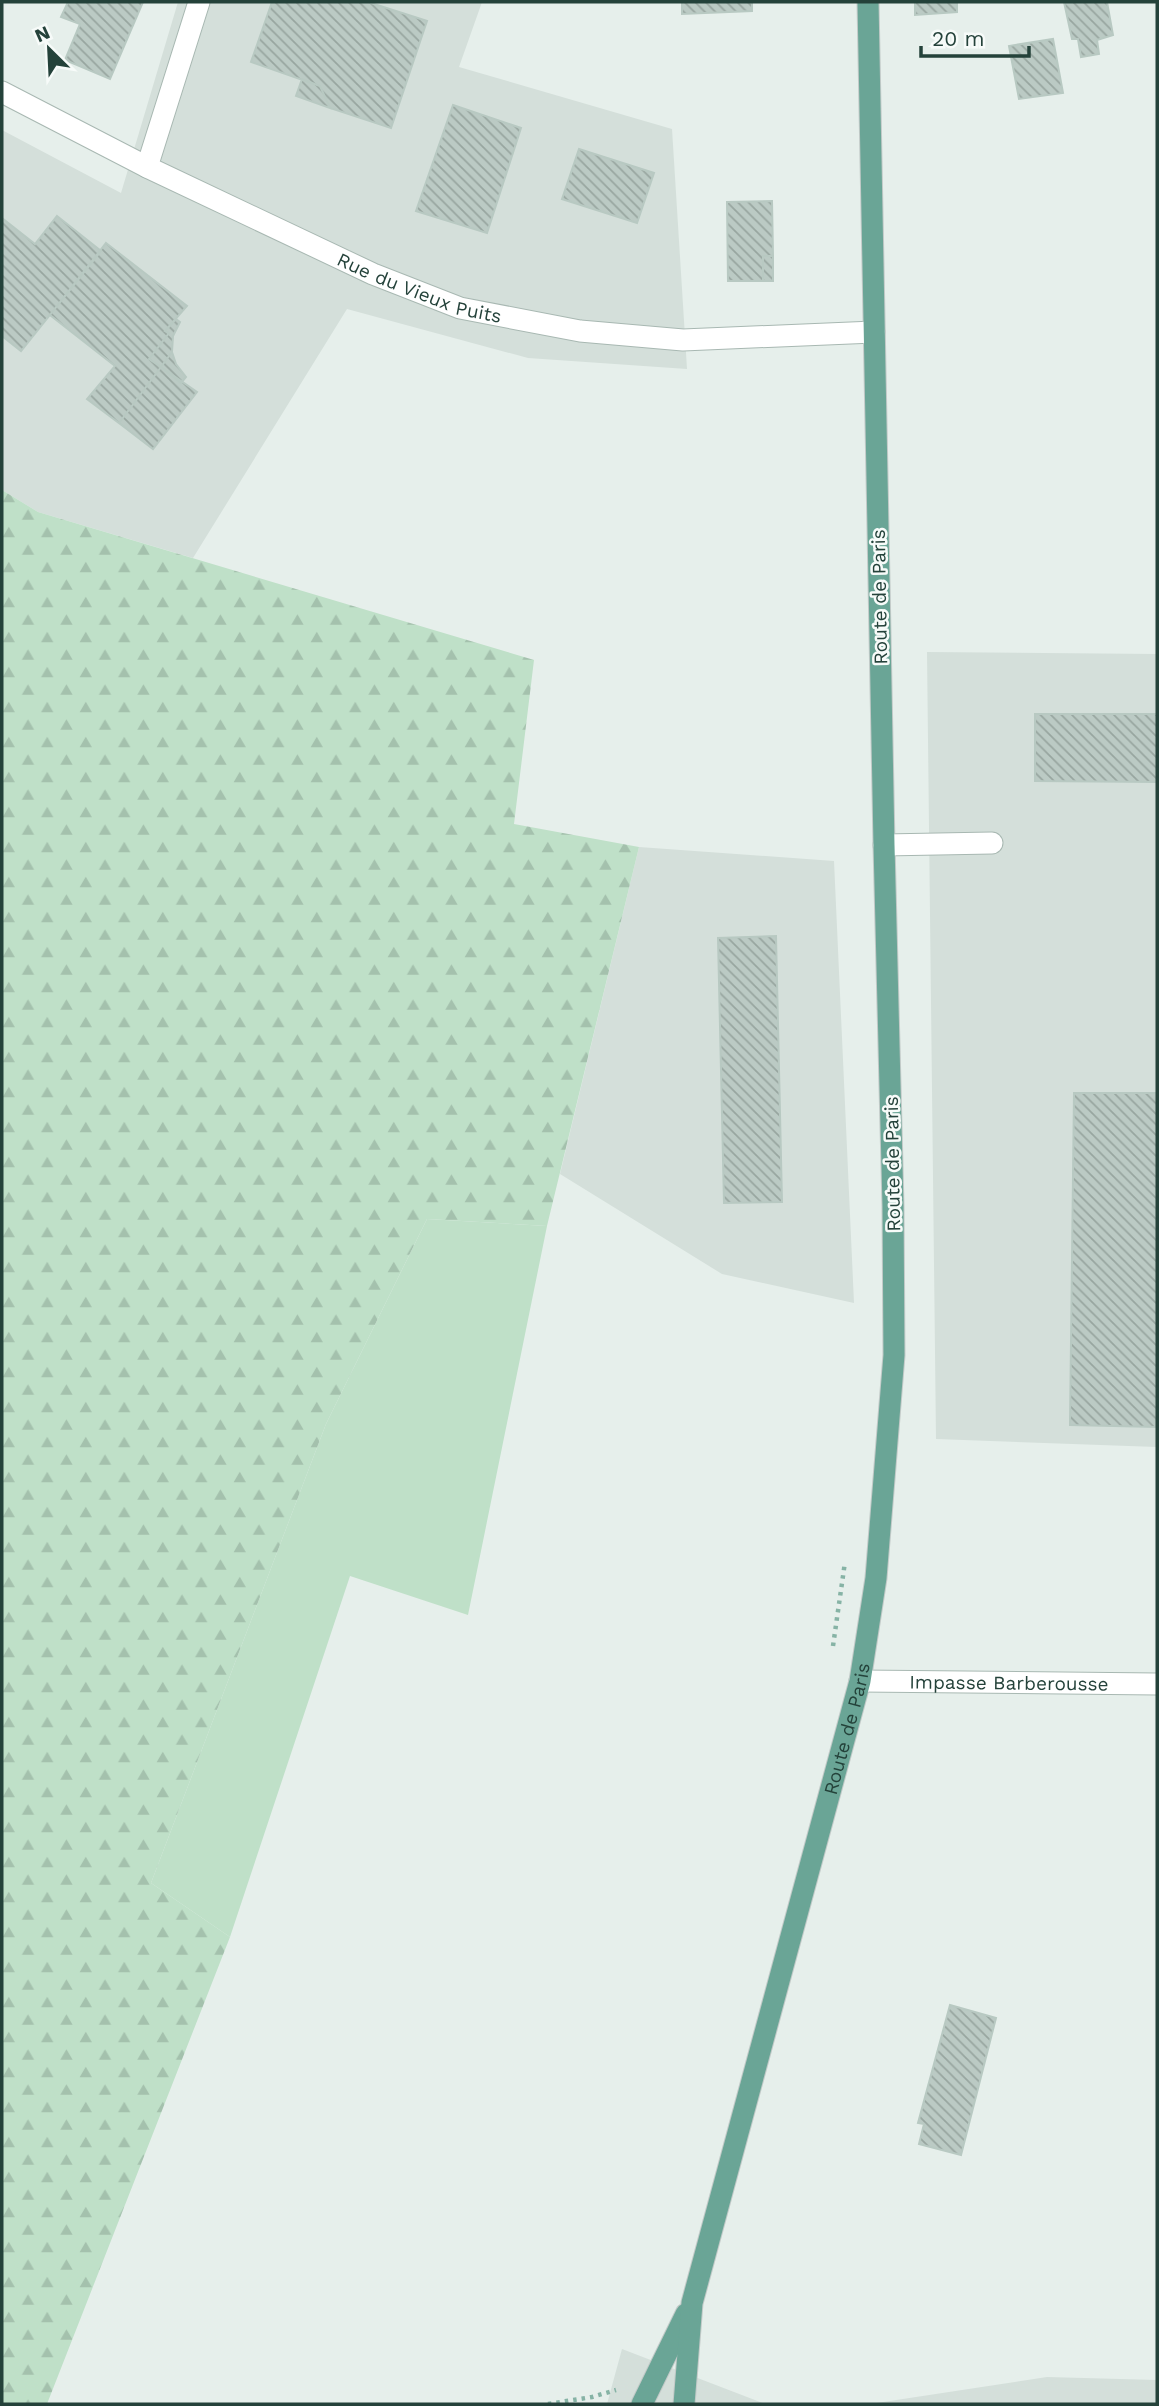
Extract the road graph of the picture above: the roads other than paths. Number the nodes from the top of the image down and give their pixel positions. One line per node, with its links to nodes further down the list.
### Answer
1 (199, 2): 4 (street)
2 (868, 2): 5 (main road, Route de Paris)
3 (2, 92): 4 (street, Rue du Vieux Puits)
4 (148, 167): 5 (street, Rue du Vieux Puits)
5 (874, 332): 7 (main road, Route de Paris)
6 (992, 843): 7 (street)
7 (884, 845): 8 (main road, Route de Paris)
8 (860, 1681): 9 (street, Impasse Barberousse); 10 (main road, Route de Paris)
9 (1157, 1684)
10 (692, 2303): 11 (main road, Route de Paris); 12 (main road, Route de Paris)
11 (642, 2404)
12 (684, 2404)

